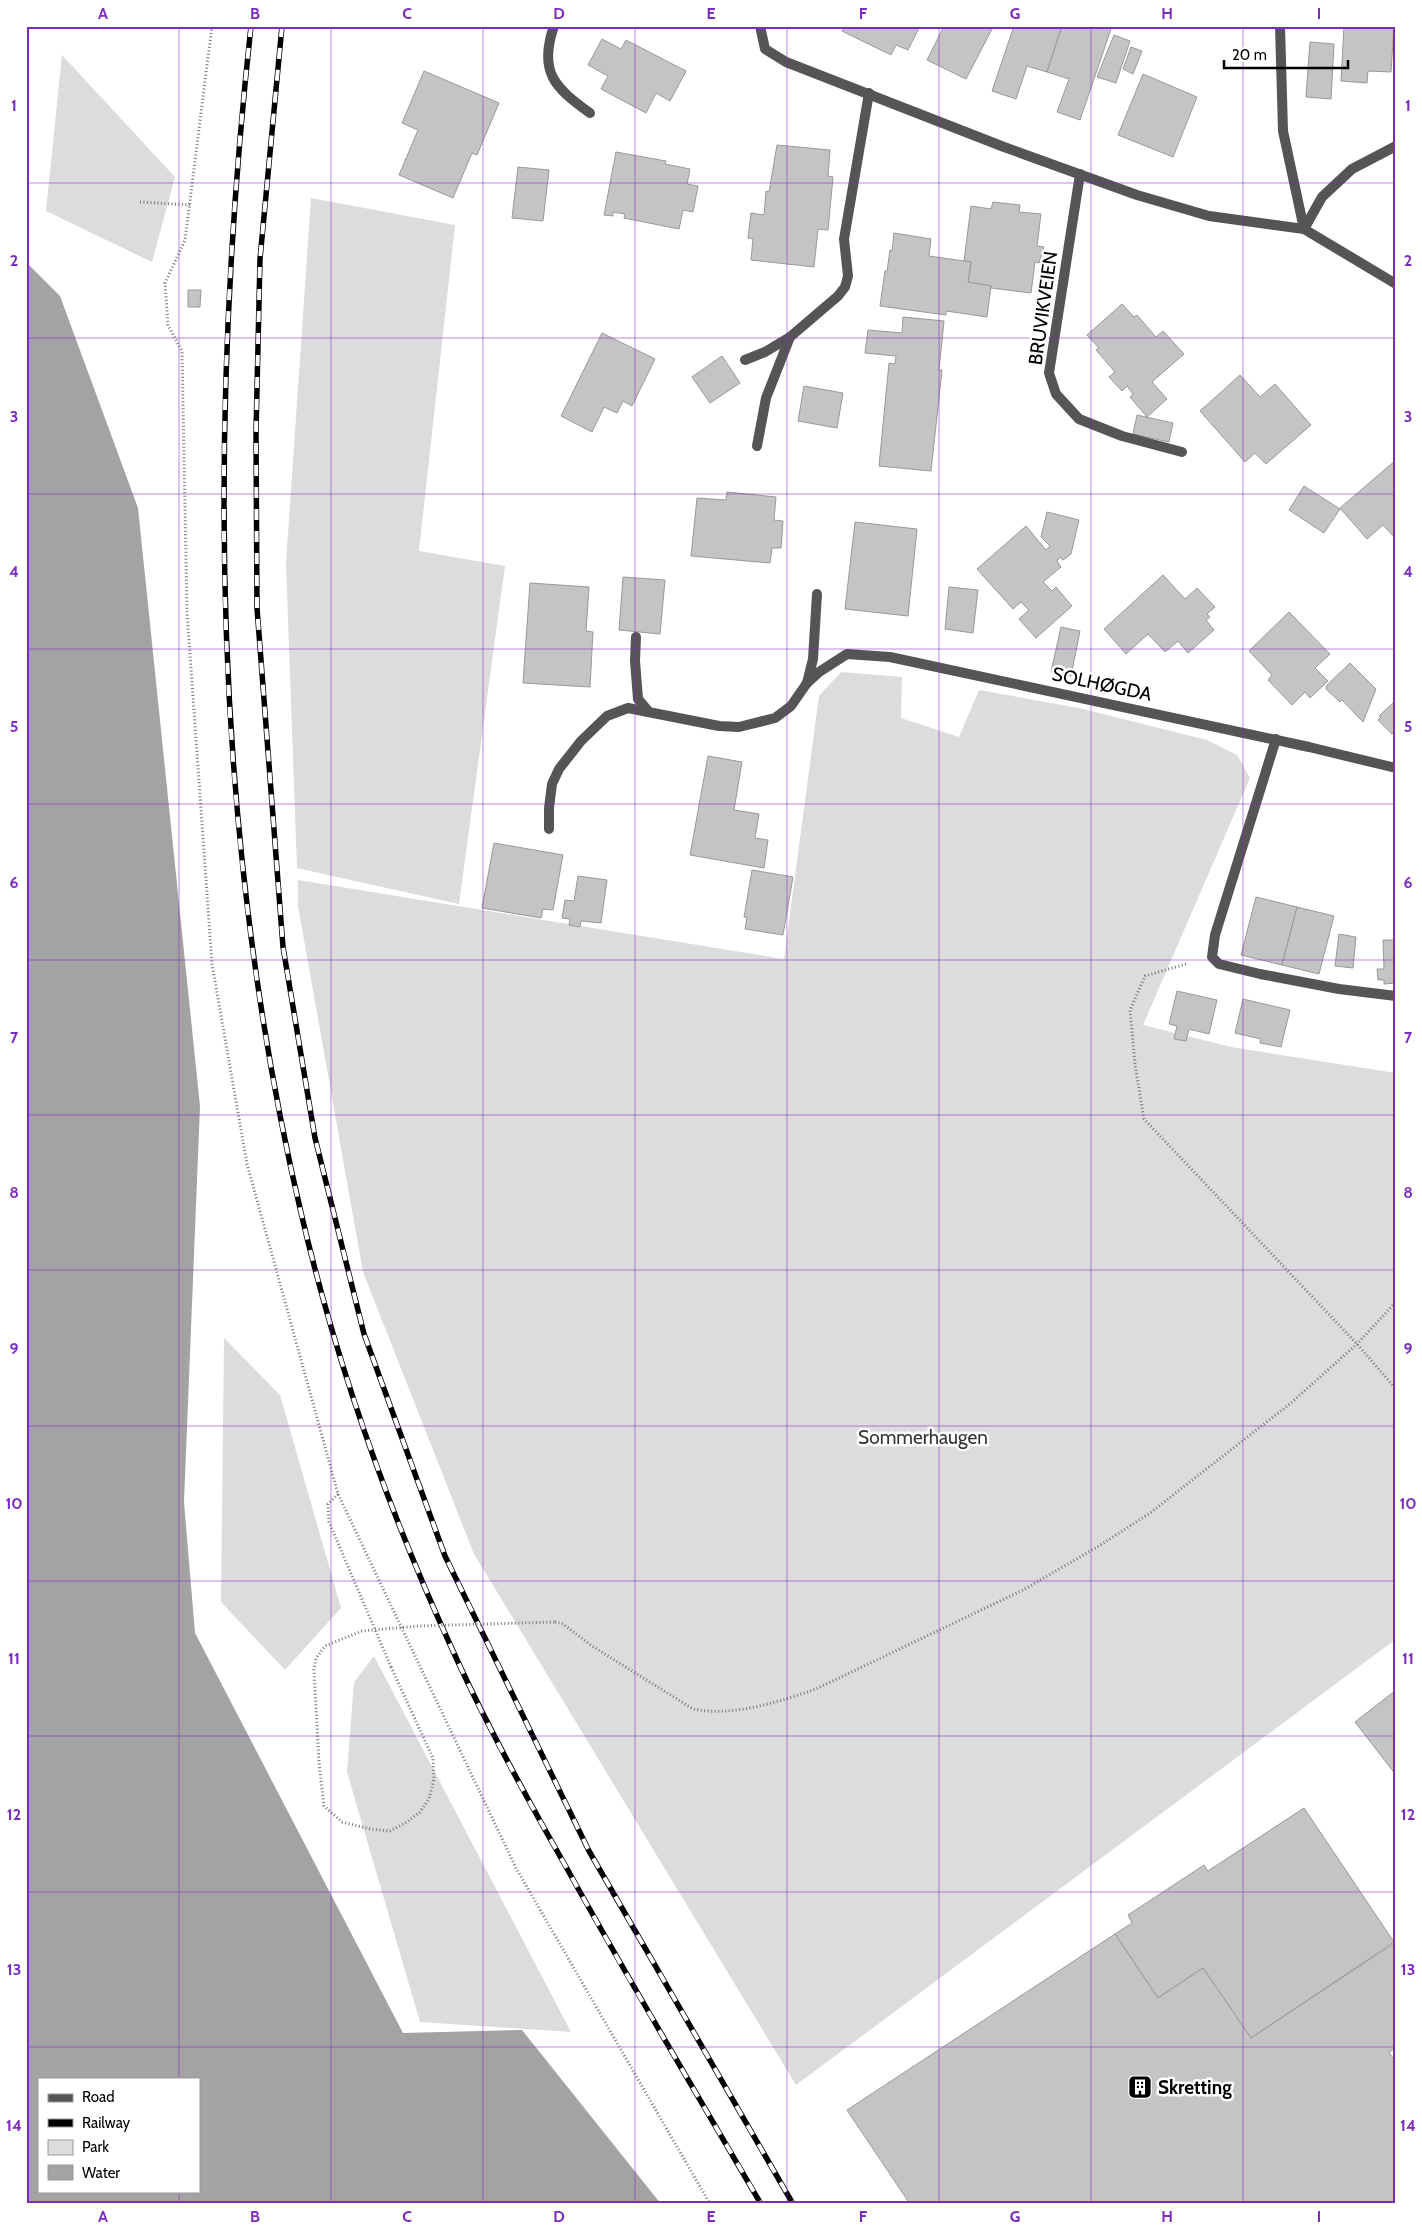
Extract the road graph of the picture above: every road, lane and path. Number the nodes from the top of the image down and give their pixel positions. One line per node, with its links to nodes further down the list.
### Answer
1 (212, 26): 10 (path)
2 (554, 26): 6 (street)
3 (760, 26): 5 (street)
4 (1280, 26): 11 (street)
5 (869, 93): 8 (street); 13 (street)
6 (590, 113)
7 (1396, 146): 11 (street)
8 (1080, 174): 11 (street); 16 (street, BRUVIKVEIEN)
9 (140, 202): 10 (path)
10 (190, 205): 29 (path)
11 (1304, 229): 12 (street)
12 (1396, 284)
13 (790, 336): 14 (street); 15 (street)
14 (745, 360)
15 (757, 446)
16 (1182, 452)
17 (817, 594): 19 (street, SOLHØGDA)
18 (636, 638): 20 (street)
19 (808, 683): 20 (street, SOLHØGDA); 21 (street, SOLHØGDA)
20 (649, 712): 23 (street, SOLHØGDA)
21 (1276, 740): 22 (street, SOLHØGDA); 24 (street)
22 (1396, 768)
23 (549, 829)
24 (1212, 957): 25 (street); 27 (path)
25 (1396, 996)
26 (1396, 1302): 27 (path)
27 (1356, 1344): 28 (path); 29 (path, bridge)
28 (1396, 1389)
29 (338, 1494): 30 (path)
30 (710, 2204)

